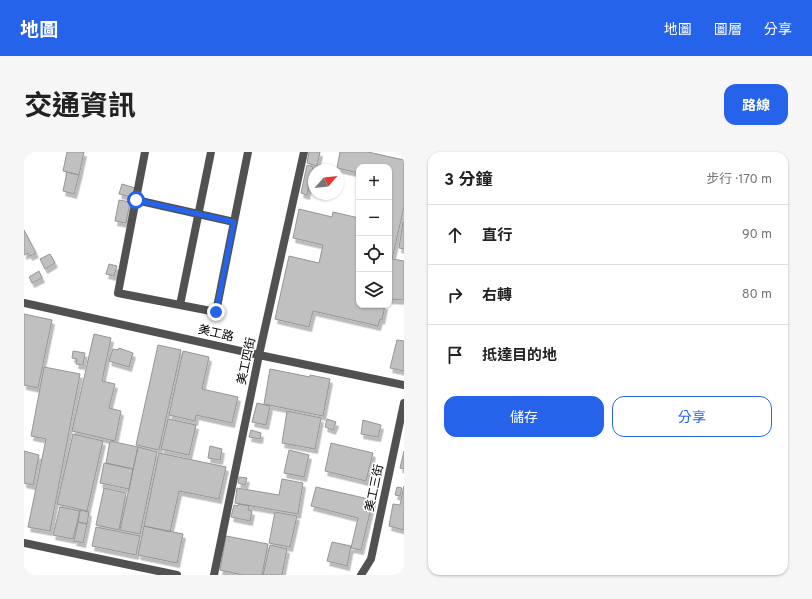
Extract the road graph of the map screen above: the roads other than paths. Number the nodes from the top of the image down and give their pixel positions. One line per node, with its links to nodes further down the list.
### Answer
1 (146, 152): 5 (street)
2 (211, 152): 6 (street)
3 (248, 152): 7 (street)
4 (304, 152): 11 (street, 美工四街)
5 (136, 200): 6 (street); 10 (street)
6 (199, 214): 7 (street); 10 (street)
7 (234, 222): 10 (street)
8 (24, 296): 9 (street)
9 (26, 303): 11 (street, 美工路)
10 (180, 305)
11 (259, 355): 12 (street, 美工路); 16 (street, 美工四街)
12 (404, 385)
13 (404, 403): 17 (street, 美工三街)
14 (24, 543): 15 (street)
15 (177, 575)
16 (214, 575)
17 (361, 575)

